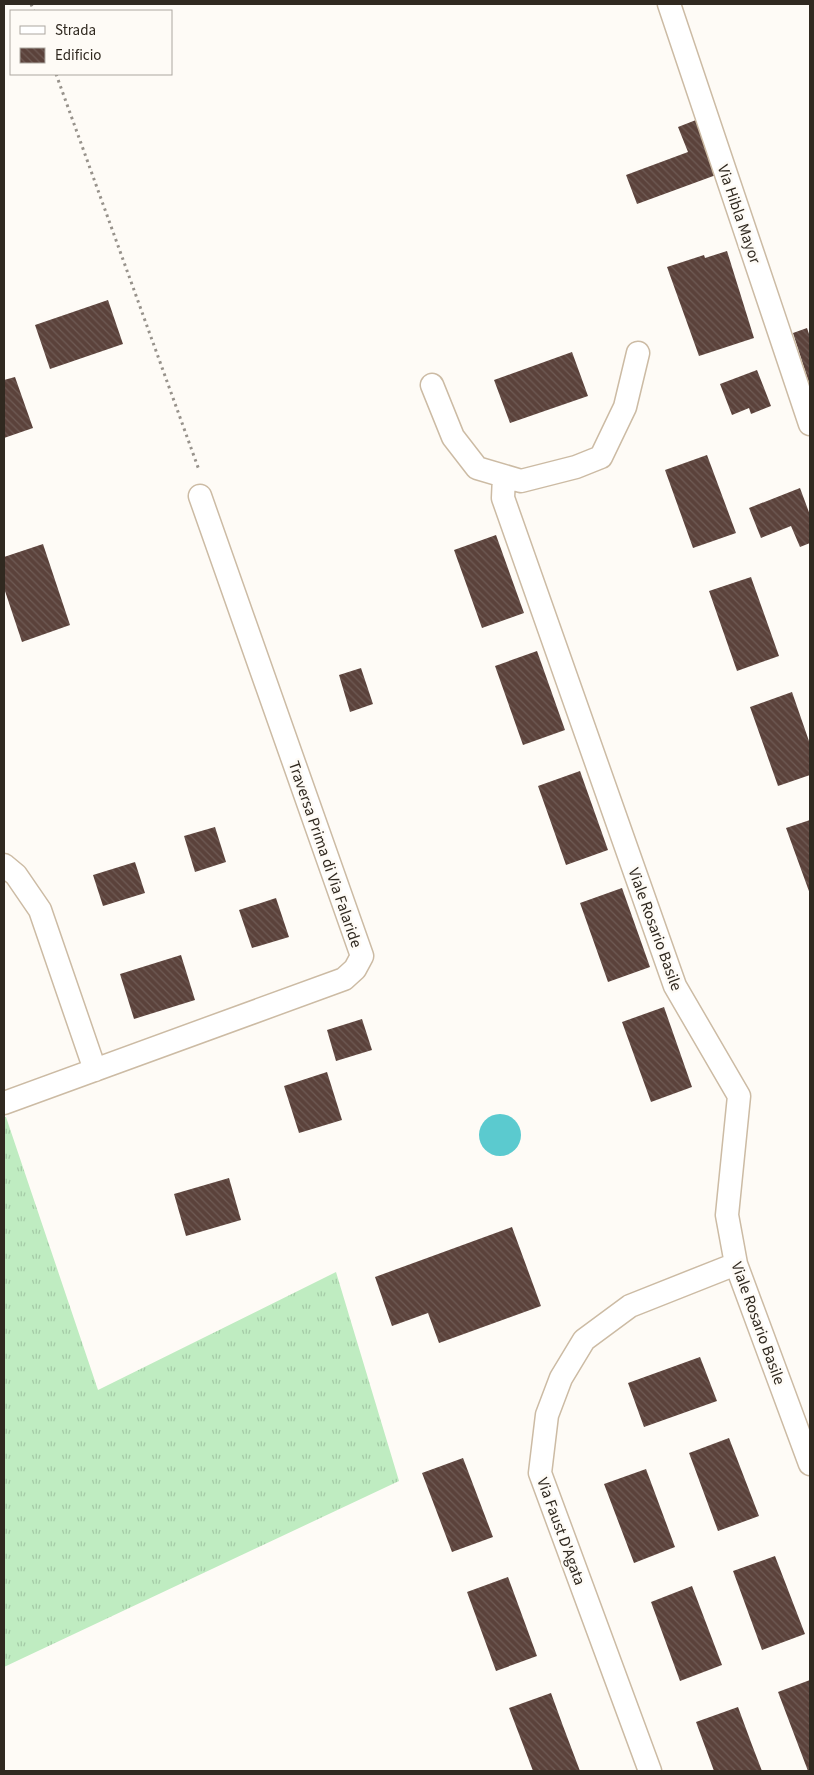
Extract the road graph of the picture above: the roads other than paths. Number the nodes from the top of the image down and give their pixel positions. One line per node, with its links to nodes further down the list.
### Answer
1 (669, 4): 4 (street, Via Hibla Mayor)
2 (638, 353): 5 (street)
3 (432, 385): 5 (street)
4 (810, 424)
5 (504, 476): 10 (street, Viale Rosario Basile)
6 (200, 496): 8 (street, Traversa Prima di Via Falaride)
7 (4, 865): 8 (street)
8 (95, 1070): 9 (street, Traversa Prima di Via Falaride)
9 (4, 1103)
10 (736, 1264): 11 (street, Viale Rosario Basile); 12 (street, Via Faust D'Agata)
11 (810, 1464)
12 (650, 1771)

